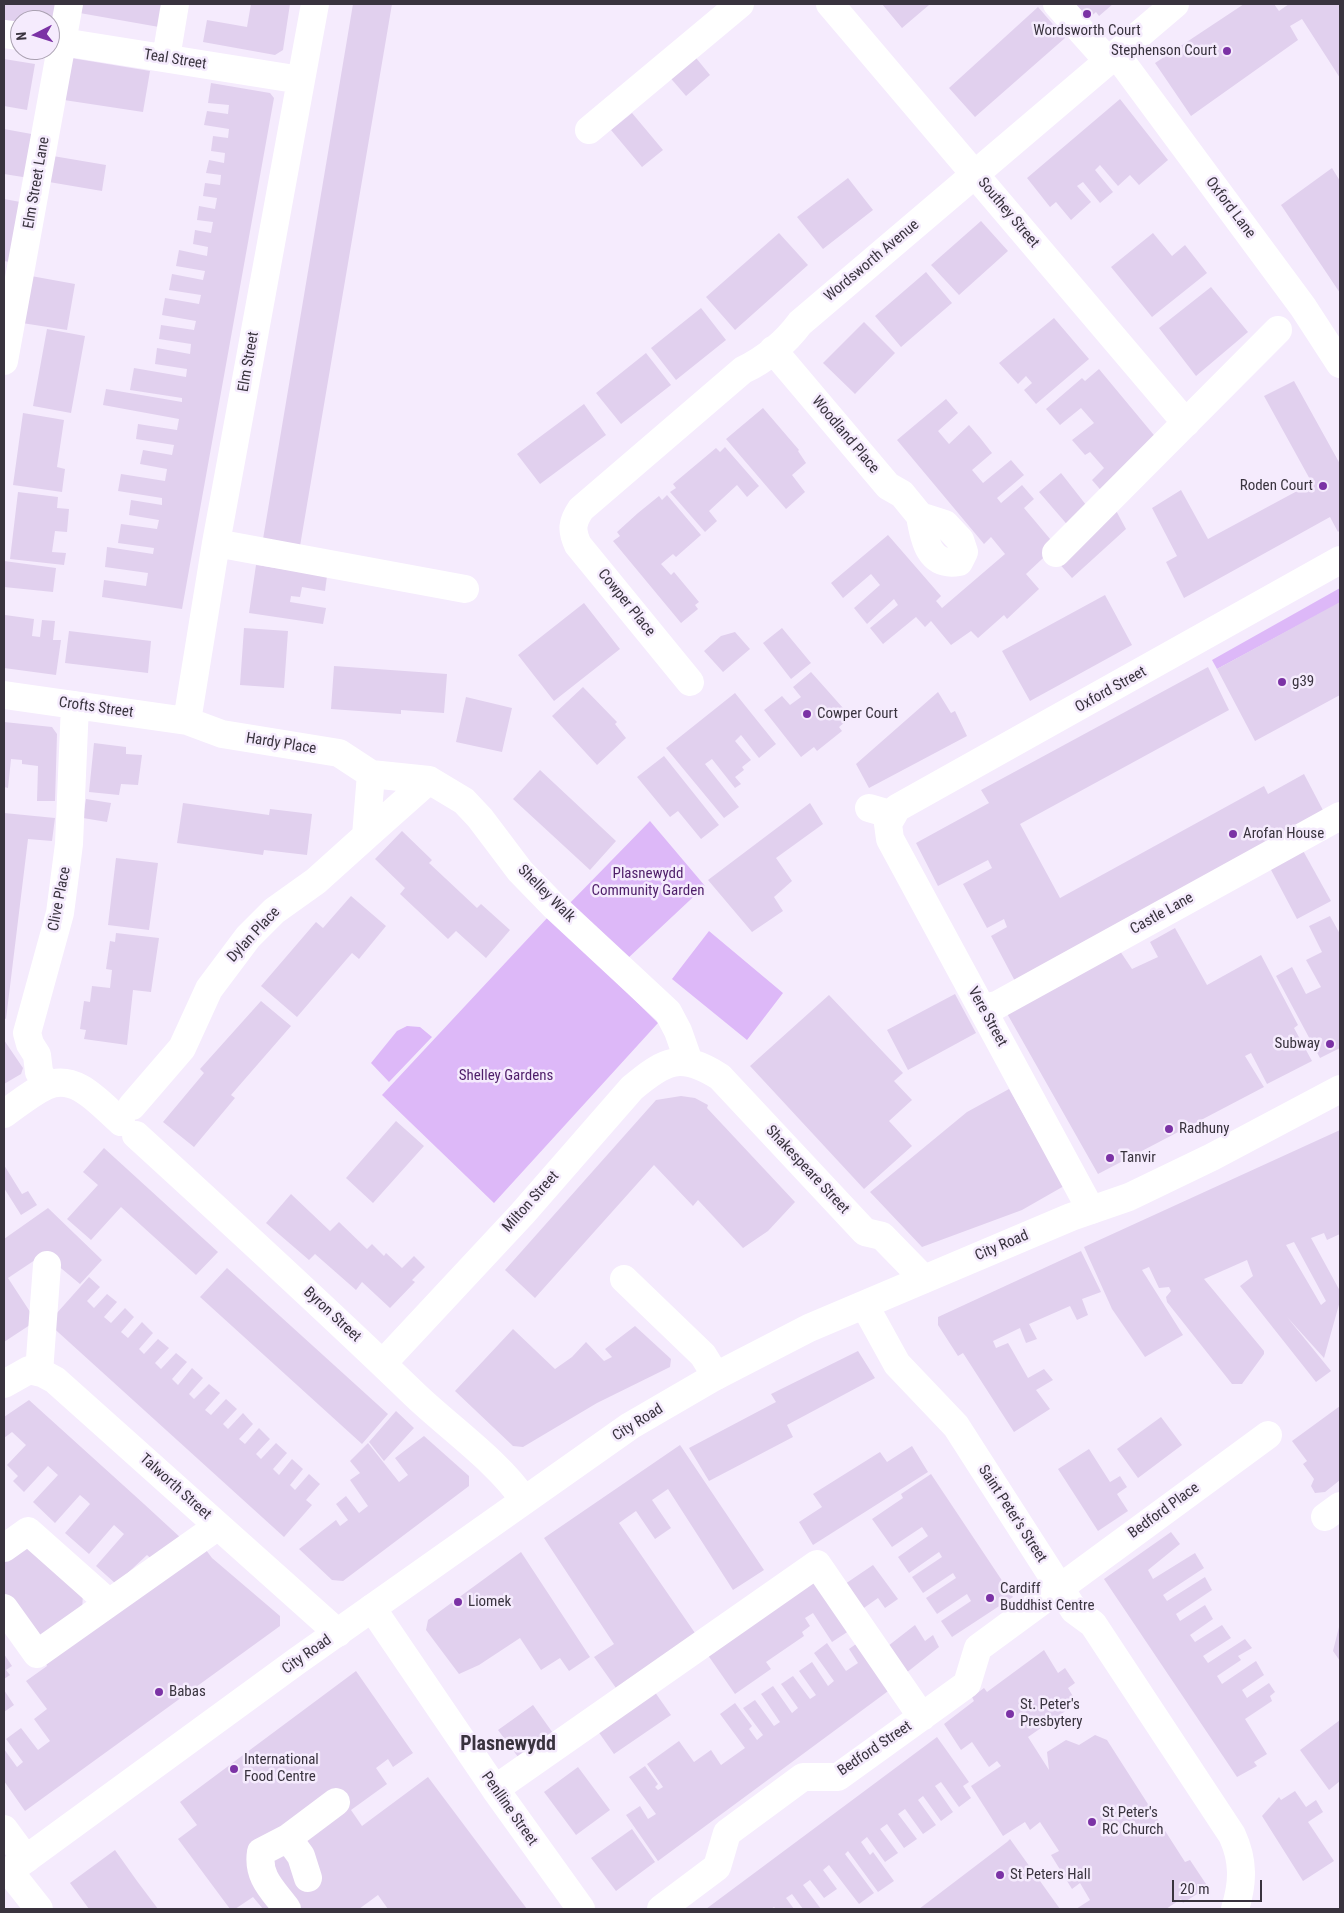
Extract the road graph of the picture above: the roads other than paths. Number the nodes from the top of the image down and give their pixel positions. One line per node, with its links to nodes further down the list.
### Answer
1 (69, 4): 8 (street, Elm Street Lane)
2 (175, 4): 10 (street)
3 (315, 4): 13 (street, Elm Street)
4 (740, 4): 14 (street)
5 (830, 4): 15 (street, Southey Street)
6 (1058, 4): 11 (street, Oxford Lane)
7 (1175, 4): 11 (street, Wordsworth Avenue)
8 (60, 30)
9 (60, 42): 10 (street, Teal Street)
10 (166, 58): 13 (street, Teal Street)
11 (1112, 58): 15 (street, Wordsworth Avenue); 20 (street, Oxford Lane)
12 (53, 60): 16 (street, Elm Street Lane)
13 (300, 80): 24 (street, Elm Street)
14 (589, 130)
15 (974, 174): 18 (street, Wordsworth Avenue); 21 (street, Southey Street)
16 (10, 297): 19 (street, Elm Street Lane)
17 (1278, 330): 21 (street)
18 (773, 350): 22 (street, Woodland Place); 23 (street, Wordsworth Avenue)
19 (4, 361)
20 (1340, 364)
21 (1186, 423): 25 (street)
22 (920, 516)
23 (573, 520): 28 (street, Cowper Place)
24 (216, 543): 27 (street); 31 (street, Elm Street)
25 (1056, 553)
26 (1340, 560): 34 (street, Oxford Street)
27 (465, 589)
28 (690, 682)
29 (4, 695): 30 (street, Crofts Street)
30 (75, 705): 31 (street, Crofts Street); 39 (street, Clive Place)
31 (188, 721): 32 (street, Hardy Place)
32 (371, 774): 33 (street, Shelley Walk); 36 (street)
33 (429, 780): 36 (street, Dylan Place); 38 (street, Shelley Walk)
34 (883, 816): 37 (street, Vere Street)
35 (1340, 816): 37 (street, Castle Lane)
36 (366, 836): 42 (street, Dylan Place)
37 (982, 1008): 43 (street, Vere Street)
38 (689, 1062): 45 (street, Shakespeare Street); 48 (street, Milton Street)
39 (47, 1085): 41 (street); 42 (street, Byron Street)
40 (1340, 1089): 43 (street, City Road)
41 (4, 1114)
42 (130, 1121): 48 (street, Byron Street)
43 (1091, 1210): 45 (street, City Road)
44 (47, 1265): 49 (street)
45 (924, 1279): 47 (street, City Road)
46 (624, 1280): 50 (street)
47 (865, 1306): 50 (street, City Road); 56 (street, Saint Peter's Street)
48 (383, 1362): 53 (street, Byron Street)
49 (38, 1372): 51 (street); 54 (street, Talworth Street)
50 (716, 1376): 53 (street, City Road)
51 (4, 1384)
52 (1268, 1435): 56 (street, Bedford Place)
53 (524, 1500): 59 (street, City Road)
54 (218, 1526): 57 (street); 60 (street, Talworth Street)
55 (4, 1548): 57 (street)
56 (1060, 1587): 61 (street, Bedford Street); 72 (street, Saint Peter's Street)
57 (109, 1603): 58 (street)
58 (4, 1608)
59 (372, 1608): 60 (street, City Road); 62 (street, Penlline Street)
60 (338, 1633): 66 (street, City Road)
61 (922, 1717): 62 (street); 71 (street, Bedford Street)
62 (495, 1789): 70 (street, Penlline Street)
63 (336, 1802): 65 (street)
64 (4, 1829): 66 (street)
65 (288, 1838): 67 (street); 69 (street)
66 (13, 1868): 68 (street)
67 (308, 1878)
68 (40, 1909)
69 (287, 1909)
70 (581, 1909)
71 (661, 1909)
72 (1235, 1909)

